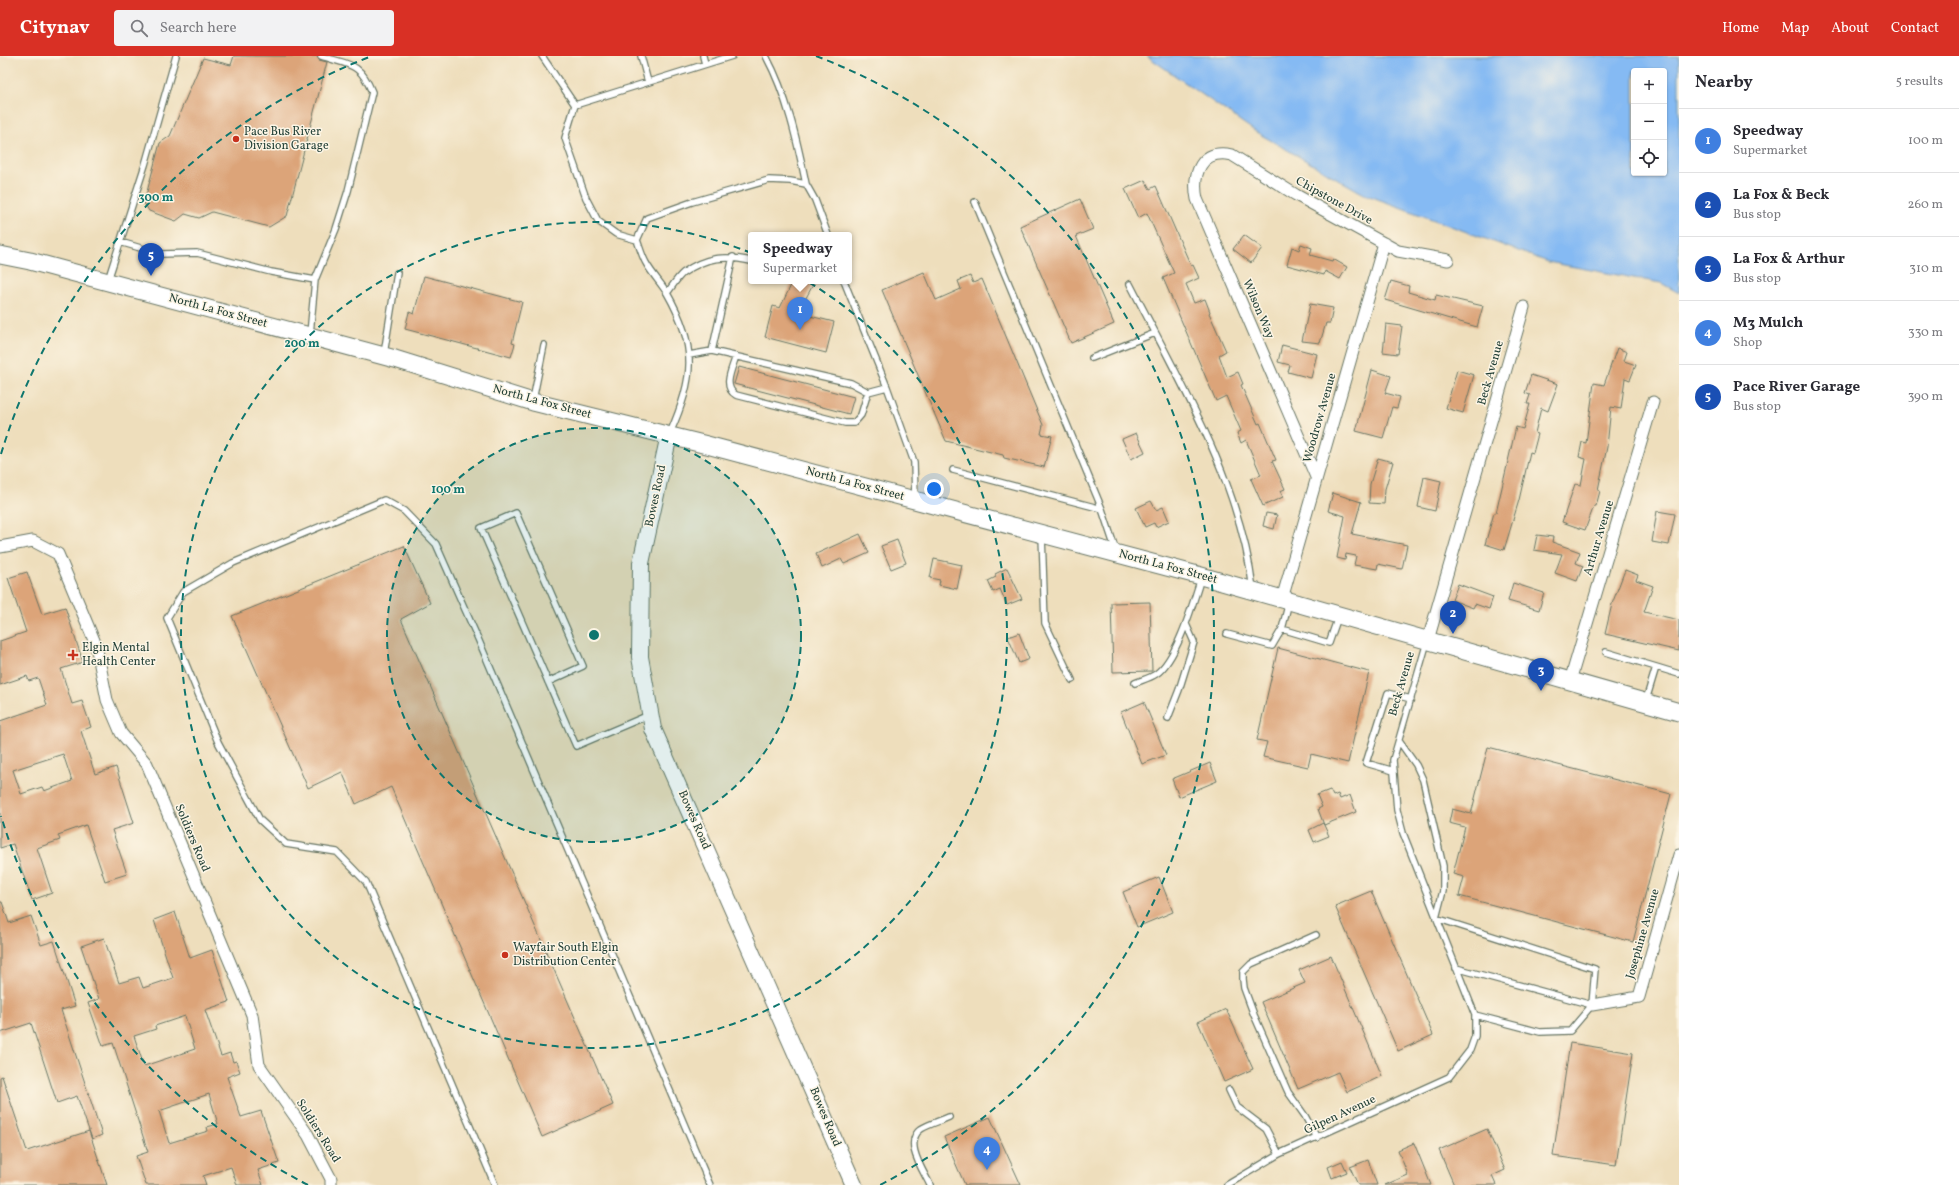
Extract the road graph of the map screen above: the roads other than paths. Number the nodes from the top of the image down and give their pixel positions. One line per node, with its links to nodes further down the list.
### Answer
1 (176, 56): 16 (lane)
2 (321, 56): 23 (lane)
3 (542, 56): 10 (lane)
4 (641, 56): 9 (lane)
5 (703, 56): 8 (lane)
6 (732, 56): 8 (lane)
7 (766, 56): 12 (lane)
8 (705, 64): 9 (lane)
9 (648, 82): 10 (lane)
10 (575, 105): 15 (lane)
11 (1213, 156): 17 (street, Chipstone Drive); 43 (street, Wilson Way)
12 (806, 184): 14 (lane); 15 (lane)
13 (975, 202): 45 (lane)
14 (827, 232)
15 (637, 240): 27 (lane)
16 (120, 242): 23 (lane); 24 (lane)
17 (1384, 243): 21 (street, Chipstone Drive); 43 (street, Woodrow Avenue)
18 (0, 255): 24 (main road, North La Fox Street)
19 (733, 257): 20 (lane); 27 (lane); 32 (lane)
20 (748, 260)
21 (1448, 260)
22 (397, 273): 34 (lane)
23 (315, 280): 30 (lane)
24 (107, 282): 30 (main road, North La Fox Street)
25 (845, 284): 37 (lane)
26 (1130, 284): 29 (lane)
27 (667, 293): 33 (lane)
28 (1524, 307): 56 (street, Beck Avenue)
29 (1155, 333): 36 (lane); 50 (lane)
30 (310, 336): 34 (main road, North La Fox Street)
31 (544, 345): 39 (lane)
32 (712, 351): 33 (lane); 35 (lane)
33 (690, 355): 41 (lane)
34 (383, 356): 39 (main road, North La Fox Street)
35 (736, 356): 38 (lane); 38 (lane)
36 (1092, 358)
37 (887, 387): 38 (lane); 44 (lane)
38 (868, 392)
39 (533, 402): 41 (main road, North La Fox Street)
40 (1653, 402): 61 (street, Arthur Avenue)
41 (669, 435): 44 (main road, North La Fox Street); 67 (street, Bowes Road)
42 (953, 470): 45 (lane)
43 (1316, 476): 51 (street, Woodrow Avenue)
44 (915, 500): 46 (main road, North La Fox Street)
45 (1102, 509): 48 (lane)
46 (1042, 535): 48 (main road, North La Fox Street); 60 (lane)
47 (0, 547): 82 (street, Soldiers Road)
48 (1116, 553): 49 (main road, North La Fox Street)
49 (1201, 576): 50 (main road, North La Fox Street); 53 (lane)
50 (1253, 591): 51 (main road, North La Fox Street)
51 (1286, 600): 52 (main road, North La Fox Street); 54 (lane)
52 (1339, 615): 54 (lane); 56 (main road, North La Fox Street)
53 (1186, 624): 63 (lane); 68 (lane)
54 (1282, 629): 55 (lane)
55 (1227, 634)
56 (1428, 640): 61 (main road, North La Fox Street); 64 (lane, Beck Avenue)
57 (1606, 652): 58 (lane)
58 (1656, 667): 59 (lane); 65 (lane)
59 (1679, 674)
60 (1072, 680)
61 (1570, 681): 65 (main road, North La Fox Street)
62 (548, 682): 62 (lane); 67 (lane)
63 (1135, 683)
64 (1411, 699): 69 (lane, Beck Avenue); 70 (lane)
65 (1645, 702): 66 (main road, North La Fox Street)
66 (1679, 712)
67 (651, 714): 85 (street, Bowes Road)
68 (1168, 718)
69 (1399, 741): 70 (lane, Beck Avenue); 72 (lane)
70 (1394, 771): 72 (lane, Beck Avenue)
71 (1679, 856): 75 (street, Josephine Avenue)
72 (1436, 918): 74 (lane, Beck Avenue); 75 (lane)
73 (1316, 935): 80 (lane)
74 (1456, 968): 75 (lane); 76 (lane, Beck Avenue)
75 (1592, 1005): 76 (lane)
76 (1475, 1015): 77 (lane, Beck Avenue)
77 (1462, 1063): 80 (lane, Gilpen Avenue)
78 (1229, 1090): 81 (lane)
79 (949, 1117): 86 (lane)
80 (1317, 1138): 81 (lane, Gilpen Avenue)
81 (1279, 1154): 87 (lane, Gilpen Avenue)
82 (331, 1185)
83 (495, 1185): 84 (lane)
84 (710, 1185)
85 (854, 1185)
86 (930, 1185)
87 (1227, 1185)

